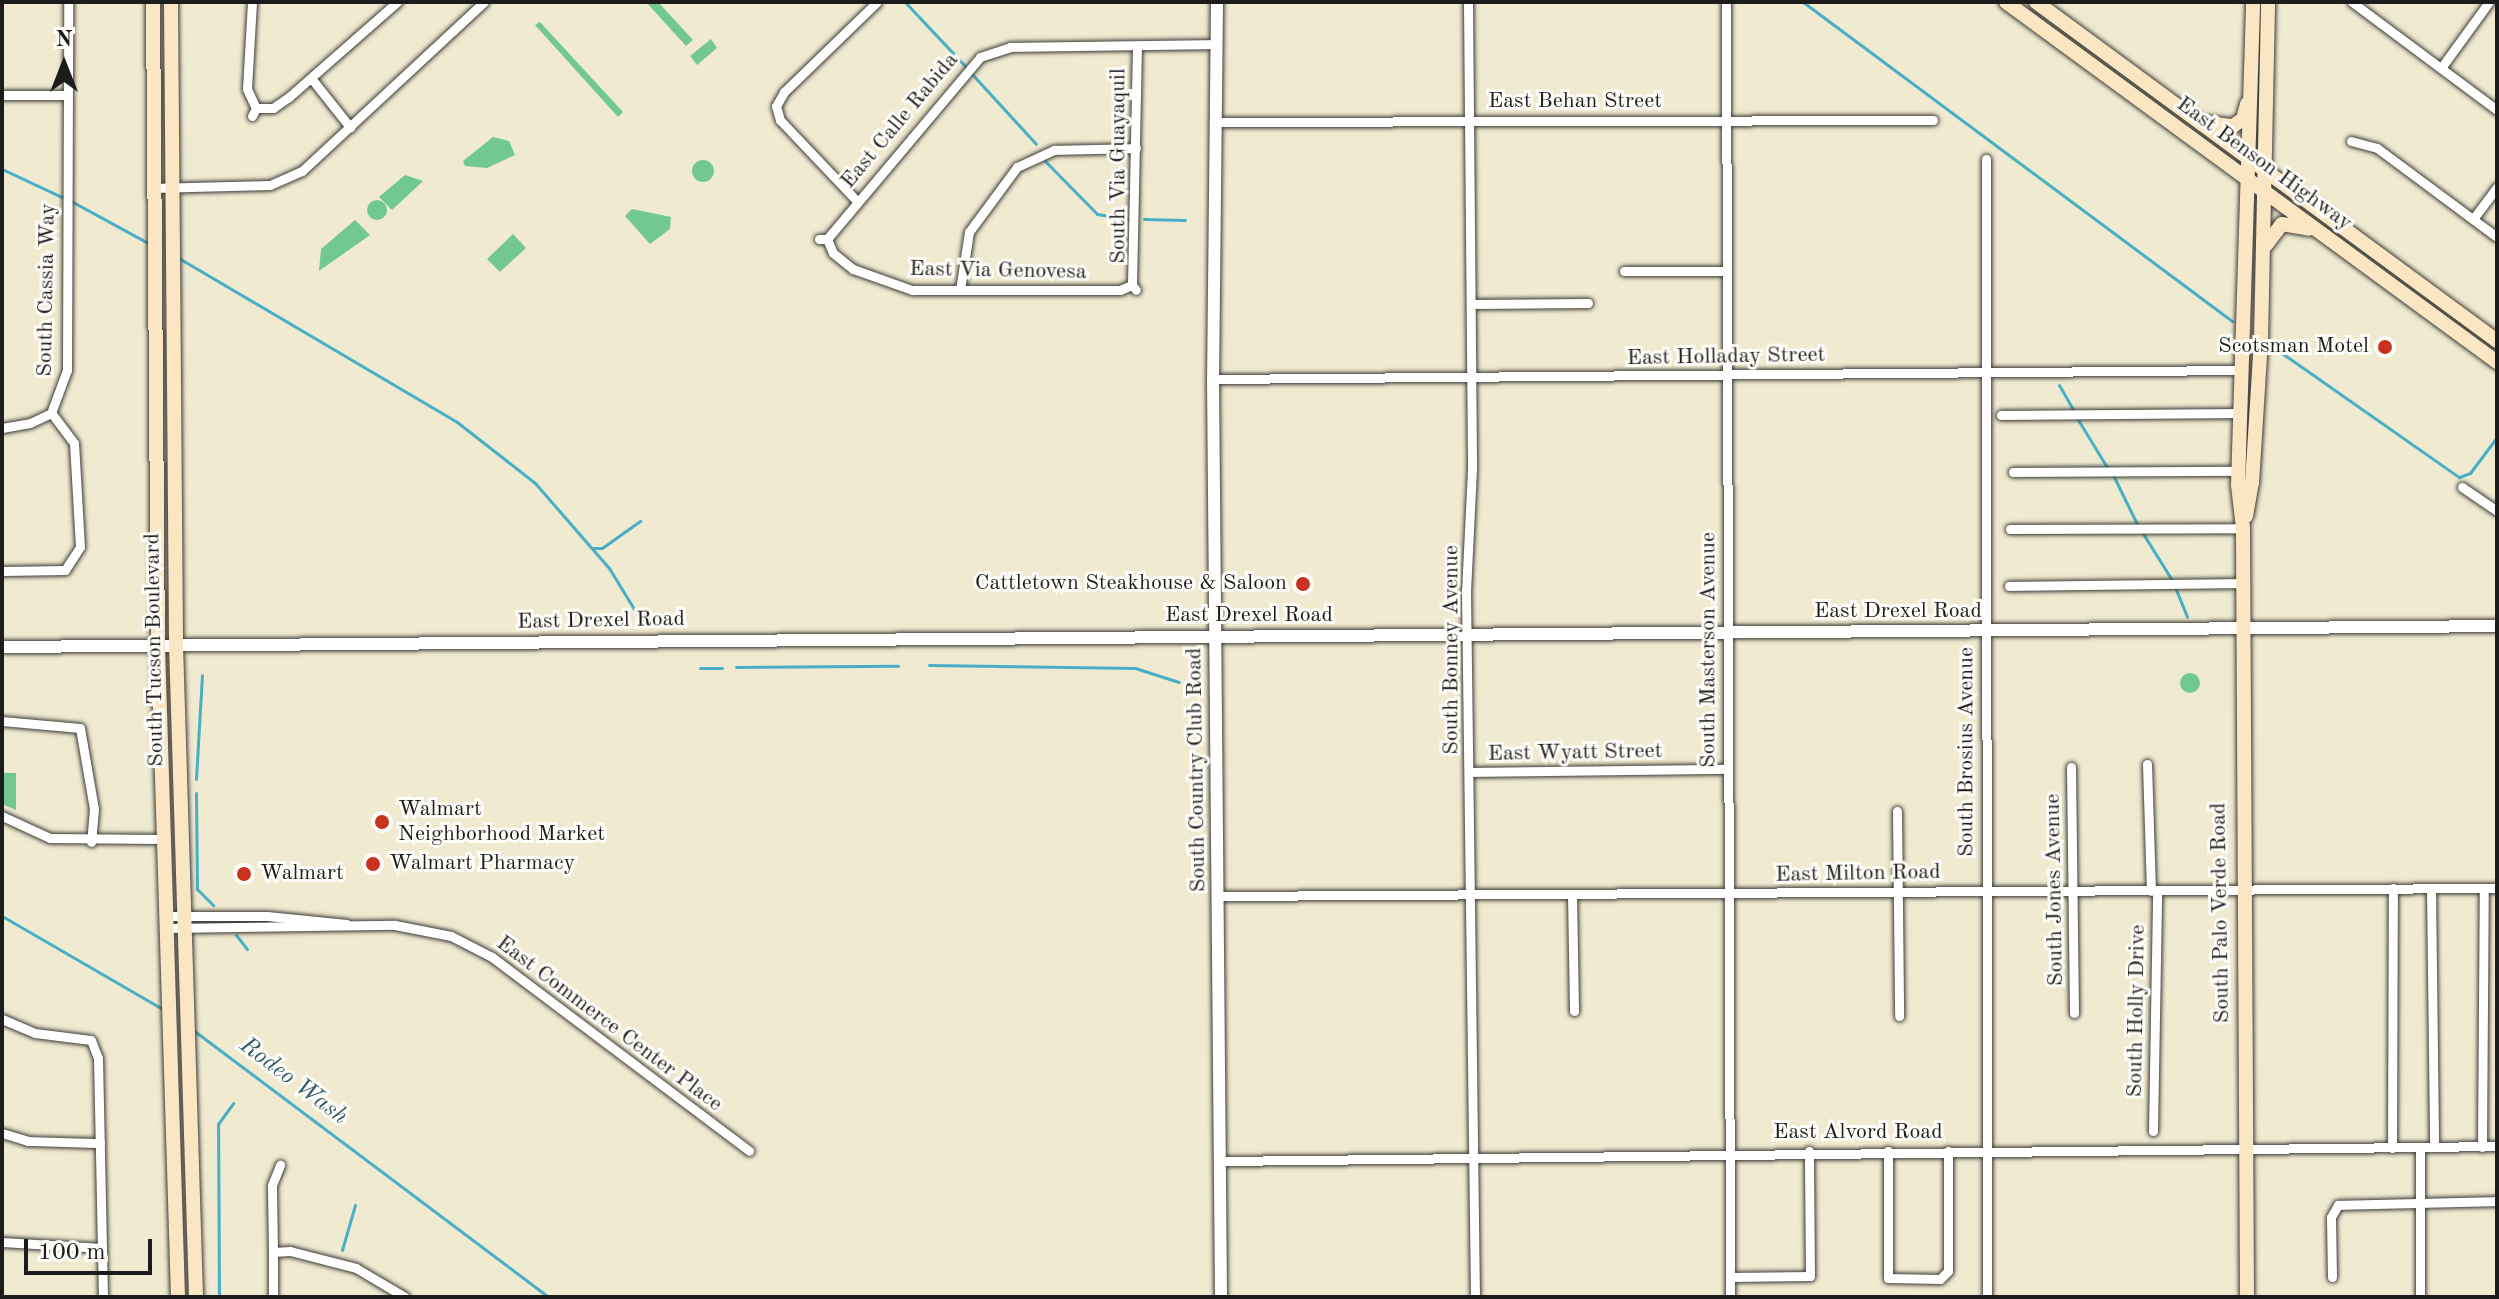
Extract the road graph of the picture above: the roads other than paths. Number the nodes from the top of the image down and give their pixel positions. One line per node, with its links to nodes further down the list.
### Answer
1 (68, 2): 23 (street, South Cassia Way)
2 (153, 2): 38 (main road, South Tucson Boulevard)
3 (171, 2): 39 (main road, South Tucson Boulevard)
4 (252, 2): 20 (street)
5 (397, 2): 20 (street)
6 (484, 2): 30 (street)
7 (877, 2): 41 (street)
8 (1217, 2): 17 (street, South Country Club Road)
9 (1468, 2): 28 (street, South Bonney Avenue)
10 (1726, 2): 25 (street, South Masterson Avenue)
11 (2006, 2): 36 (main road, East Benson Highway)
12 (2036, 2): 26 (main road, East Benson Highway)
13 (2253, 2): 21 (main road, South Palo Verde Road)
14 (2268, 2): 35 (main road, South Palo Verde Road)
15 (2352, 2): 19 (street)
16 (2489, 2): 19 (street)
17 (1216, 44): 18 (street, East Calle Rabida); 29 (street, South Country Club Road)
18 (1137, 46): 32 (street, South Via Guayaquil); 41 (street, East Calle Rabida)
19 (2441, 68): 24 (street)
20 (311, 78): 30 (street)
21 (2251, 88): 26 (main road); 34 (main road, South Palo Verde Road)
22 (2, 95): 23 (street)
23 (67, 95): 60 (street, South Cassia Way)
24 (2497, 110)
25 (1726, 119): 27 (street, East Behan Street); 28 (street, East Behan Street); 48 (street, South Masterson Avenue)
26 (2195, 119): 34 (main road, East Benson Highway)
27 (1933, 120)
28 (1467, 121): 29 (street, East Behan Street); 52 (street, South Bonney Avenue)
29 (1217, 122): 59 (street, South Country Club Road)
30 (350, 127): 39 (street)
31 (2351, 141): 42 (street)
32 (1136, 148): 49 (street, South Via Guayaquil); 50 (street)
33 (1986, 159): 56 (street, South Brosius Avenue)
34 (2250, 159): 35 (main road, East Benson Highway); 36 (main road, South Palo Verde Road)
35 (2265, 170): 40 (main road, South Palo Verde Road); 53 (main road, East Benson Highway)
36 (2248, 180): 40 (main road, East Benson Highway); 55 (main road, South Palo Verde Road)
37 (2497, 187): 42 (street)
38 (152, 188): 39 (street); 80 (main road, South Tucson Boulevard)
39 (171, 188): 79 (main road, South Tucson Boulevard)
40 (2264, 191): 45 (main road, East Benson Highway); 46 (main road, South Palo Verde Road)
41 (857, 201): 44 (street, East Calle Rabida)
42 (2473, 219): 43 (street)
43 (2497, 237)
44 (823, 239): 50 (street, East Via Genovesa)
45 (2329, 239): 46 (main road); 54 (main road, East Benson Highway)
46 (2263, 253): 68 (main road, South Palo Verde Road)
47 (1624, 271): 48 (street)
48 (1727, 271): 57 (street, South Masterson Avenue)
49 (1134, 287): 50 (street, East Via Genovesa)
50 (960, 290)
51 (1588, 303): 52 (street)
52 (1471, 304): 58 (street, South Bonney Avenue)
53 (2497, 341)
54 (2497, 362)
55 (2241, 370): 56 (street, East Holladay Street); 61 (main road, South Palo Verde Road)
56 (1983, 373): 57 (street, East Holladay Street); 76 (street, South Brosius Avenue)
57 (1727, 375): 58 (street, East Holladay Street); 75 (street, South Masterson Avenue)
58 (1470, 378): 59 (street, East Holladay Street); 77 (street, South Bonney Avenue)
59 (1213, 379): 78 (street, South Country Club Road)
60 (51, 413): 63 (street); 70 (street)
61 (2239, 413): 62 (street); 64 (main road, South Palo Verde Road)
62 (2001, 415)
63 (2, 428)
64 (2238, 471): 65 (street); 68 (main road, South Palo Verde Road)
65 (2013, 472)
66 (2462, 487): 67 (street)
67 (2497, 511)
68 (2243, 528): 69 (street); 71 (main road, South Palo Verde Road)
69 (2010, 529)
70 (2, 571)
71 (2241, 583): 72 (street); 74 (main road, South Palo Verde Road)
72 (2009, 586)
73 (2497, 626): 74 (street, East Drexel Road)
74 (2241, 628): 76 (street, East Drexel Road); 97 (main road, South Palo Verde Road)
75 (1726, 631): 76 (street, East Drexel Road); 77 (street, East Drexel Road); 85 (street, South Masterson Avenue)
76 (1985, 632): 96 (street, South Brosius Avenue)
77 (1468, 634): 78 (street, East Drexel Road); 86 (street, South Bonney Avenue)
78 (1214, 636): 79 (street, East Drexel Road); 103 (street, South Country Club Road)
79 (176, 645): 80 (street, East Drexel Road); 105 (main road, South Tucson Boulevard)
80 (158, 646): 81 (street, East Drexel Road); 89 (main road, South Tucson Boulevard)
81 (2, 647)
82 (2, 721): 90 (street)
83 (2147, 764): 98 (street, South Holly Drive)
84 (2071, 767): 99 (street, South Jones Avenue)
85 (1728, 769): 86 (street, East Wyatt Street); 102 (street, South Masterson Avenue)
86 (1471, 772): 100 (street, South Bonney Avenue)
87 (1897, 811): 95 (street)
88 (2, 816): 90 (street)
89 (163, 839): 90 (street); 104 (main road, South Tucson Boulevard)
90 (91, 842)
91 (2393, 888): 92 (street, East Milton Road); 97 (street, East Milton Road); 117 (street)
92 (2431, 888): 93 (street, East Milton Road); 115 (street)
93 (2484, 888): 94 (street, East Milton Road); 116 (street)
94 (2497, 888)
95 (1898, 890): 96 (street, East Milton Road); 102 (street, East Milton Road); 108 (street)
96 (1984, 890): 99 (street, East Milton Road); 123 (street, South Brosius Avenue)
97 (2242, 890): 98 (street, East Milton Road); 118 (main road, South Palo Verde Road)
98 (2154, 891): 99 (street, East Milton Road); 110 (street, South Holly Drive)
99 (2073, 892): 107 (street, South Jones Avenue)
100 (1473, 894): 101 (street, East Milton Road); 103 (street, East Milton Road); 125 (street, South Bonney Avenue)
101 (1572, 894): 102 (street, East Milton Road); 106 (street)
102 (1728, 894): 124 (street, South Masterson Avenue)
103 (1220, 896): 126 (street, South Country Club Road)
104 (167, 922): 105 (street, East Commerce Center Place); 136 (main road, South Tucson Boulevard)
105 (186, 922): 119 (street, East Commerce Center Place); 137 (main road, South Tucson Boulevard)
106 (1574, 1011)
107 (2074, 1013)
108 (1899, 1016)
109 (2, 1019): 112 (street)
110 (2153, 1131)
111 (2, 1133): 112 (street)
112 (100, 1143): 131 (street)
113 (2497, 1146): 116 (street, East Alvord Road)
114 (2420, 1147): 115 (street, East Alvord Road); 117 (street, East Alvord Road); 128 (street)
115 (2434, 1147): 116 (street, East Alvord Road)
116 (2482, 1147)
117 (2392, 1148): 118 (street, East Alvord Road)
118 (2247, 1149): 123 (street, East Alvord Road); 144 (main road, South Palo Verde Road)
119 (749, 1151)
120 (1809, 1151): 121 (street, East Alvord Road); 124 (street, East Alvord Road); 133 (street)
121 (1888, 1151): 122 (street, East Alvord Road); 122 (street)
122 (1948, 1151): 123 (street, East Alvord Road)
123 (1987, 1151): 143 (street, South Brosius Avenue)
124 (1729, 1152): 125 (street, East Alvord Road); 133 (street, South Masterson Avenue)
125 (1474, 1158): 126 (street, East Alvord Road); 141 (street, South Bonney Avenue)
126 (1220, 1161): 140 (street, South Country Club Road)
127 (280, 1165): 132 (street)
128 (2420, 1201): 129 (street); 134 (street); 145 (street)
129 (2497, 1201)
130 (2, 1242): 131 (street)
131 (102, 1248): 135 (street)
132 (273, 1252): 138 (street); 139 (street)
133 (1730, 1277): 142 (street, South Masterson Avenue)
134 (2332, 1277)
135 (103, 1297)
136 (178, 1297)
137 (196, 1297)
138 (273, 1297)
139 (405, 1297)
140 (1221, 1297)
141 (1475, 1297)
142 (1730, 1297)
143 (1987, 1297)
144 (2247, 1297)
145 (2420, 1297)

